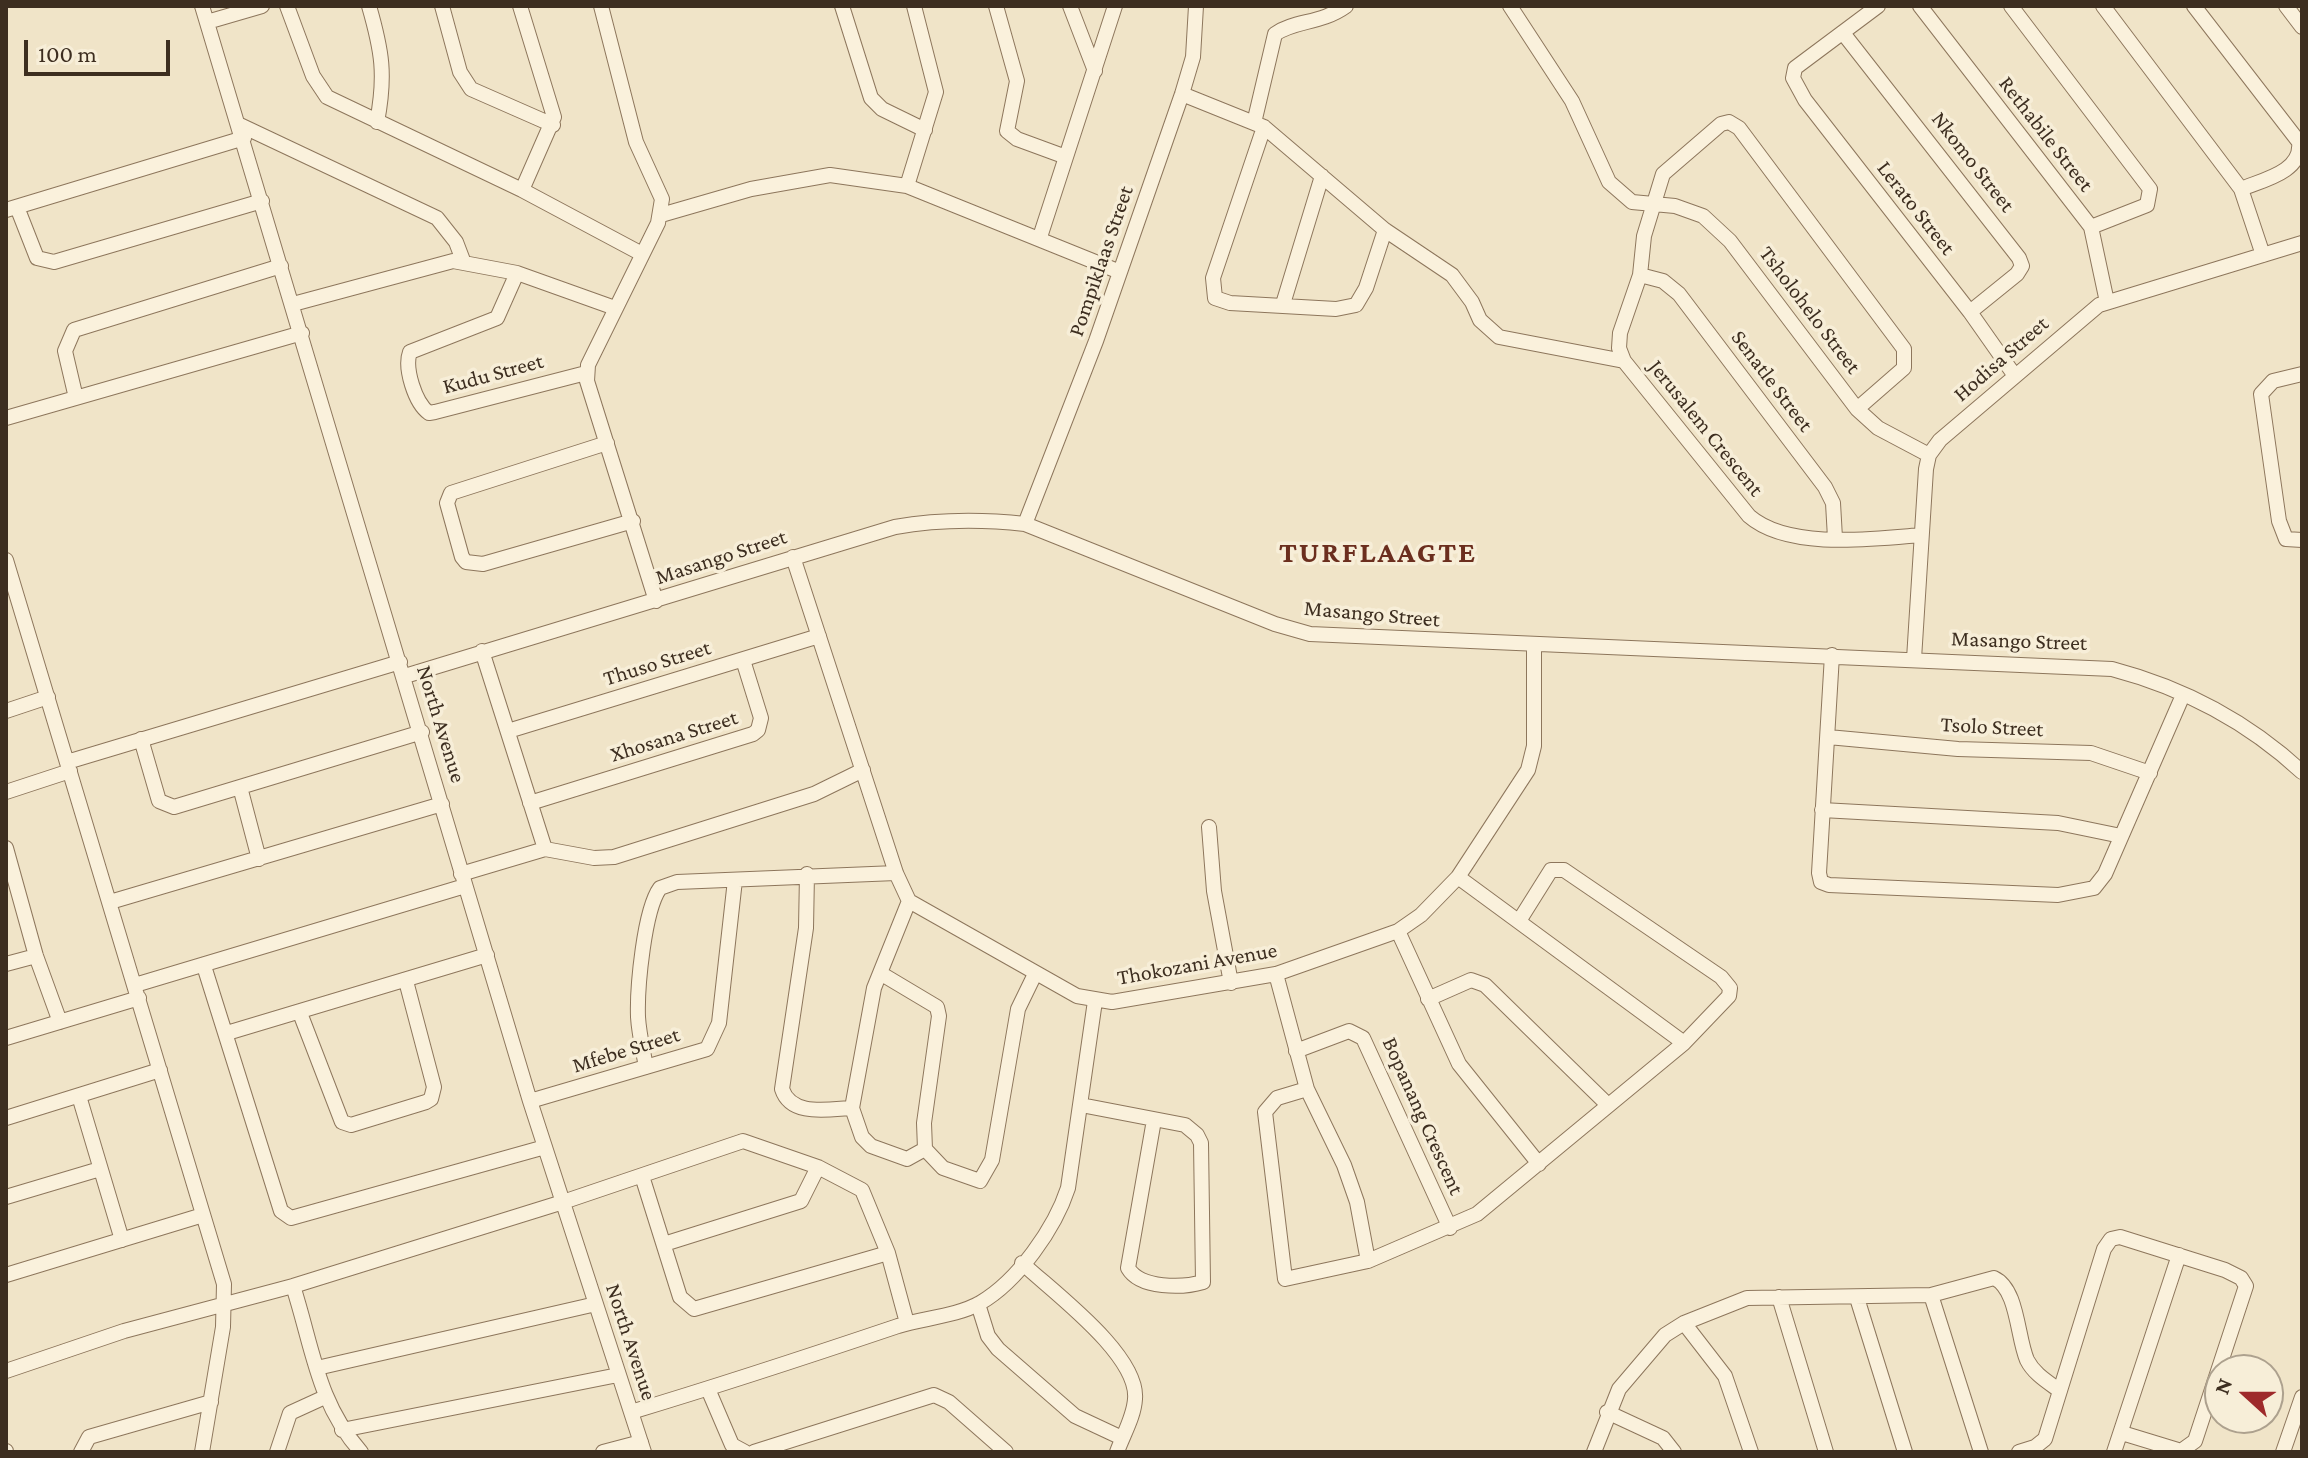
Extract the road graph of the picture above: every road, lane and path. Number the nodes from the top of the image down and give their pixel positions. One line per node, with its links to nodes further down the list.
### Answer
1 (202, 6): 22 (street, North Avenue)
2 (262, 6): 22 (street)
3 (287, 6): 27 (street)
4 (369, 6): 27 (street)
5 (442, 6): 28 (street)
6 (520, 6): 28 (street)
7 (601, 6): 40 (street)
8 (842, 6): 30 (street)
9 (914, 6): 30 (street)
10 (996, 6): 32 (street)
11 (1070, 6): 25 (street)
12 (1115, 6): 25 (street)
13 (1196, 6): 26 (street, Pompiklaas Street)
14 (1346, 6): 29 (street)
15 (1510, 6): 38 (street, Tsholohelo Street)
16 (1878, 6): 24 (street)
17 (1920, 6): 41 (street, Rethabile Street)
18 (2011, 6): 41 (street)
19 (2103, 6): 35 (street)
20 (2194, 6): 35 (street)
21 (2286, 6): 23 (street)
22 (207, 22): 31 (street, North Avenue)
23 (2302, 27)
24 (1843, 33): 56 (street, Lerato Street); 56 (street, Nkomo Street)
25 (1095, 71): 32 (street)
26 (1182, 94): 29 (street); 49 (street, Pompiklaas Street)
27 (377, 122): 36 (street)
28 (553, 125): 36 (street)
29 (1259, 125): 33 (street); 54 (street)
30 (925, 130): 34 (street)
31 (242, 131): 37 (street, North Avenue); 39 (street); 47 (street)
32 (1066, 157): 43 (street)
33 (1322, 176): 42 (street); 54 (street)
34 (907, 186): 40 (street); 43 (street)
35 (2241, 189): 46 (street)
36 (522, 190): 45 (street)
37 (262, 201): 39 (street); 48 (street, North Avenue)
38 (1652, 206): 51 (street, Jerusalem Crescent); 63 (street, Tsholohelo Street); 63 (street, Jerusalem Crescent)
39 (12, 208)
40 (661, 215): 45 (street)
41 (2091, 227): 52 (street, Rethabile Street)
42 (1385, 230): 54 (street); 58 (street)
43 (1040, 237): 49 (street)
44 (2302, 243): 46 (street, Hodisa Street)
45 (642, 254): 55 (street)
46 (2263, 255): 52 (street, Hodisa Street)
47 (464, 263): 50 (street); 53 (street)
48 (281, 266): 53 (street, North Avenue); 62 (street)
49 (1120, 272): 68 (street, Pompiklaas Street)
50 (517, 273): 55 (street); 59 (street, Kudu Street)
51 (1640, 275): 58 (street, Jerusalem Crescent); 69 (street, Senatle Street)
52 (2107, 302): 61 (street, Hodisa Street)
53 (293, 304): 57 (street, North Avenue)
54 (1283, 304)
55 (615, 308): 59 (street)
56 (1970, 312): 61 (street, Lerato Street)
57 (302, 333): 62 (street); 81 (street, North Avenue)
58 (1624, 361): 69 (street, Jerusalem Crescent)
59 (586, 373): 65 (street)
60 (2302, 374): 70 (street)
61 (2015, 376): 66 (street, Hodisa Street)
62 (76, 398): 64 (street)
63 (1857, 409): 66 (street, Tsholohelo Street)
64 (6, 418)
65 (607, 443): 67 (street); 67 (street)
66 (1929, 455): 71 (street)
67 (633, 521): 74 (street)
68 (1025, 524): 72 (street, Masango Street); 76 (street, Masango Street)
69 (1835, 538): 71 (street, Jerusalem Crescent)
70 (2302, 540)
71 (1921, 542): 79 (street)
72 (793, 557): 74 (street, Masango Street); 75 (street)
73 (6, 560): 83 (street)
74 (656, 601): 77 (street, Masango Street)
75 (819, 636): 80 (street, Thuso Street); 90 (street)
76 (1534, 646): 78 (street, Masango Street); 106 (street, Thokozani Avenue)
77 (482, 651): 81 (street, Masango Street); 85 (street)
78 (1832, 655): 79 (street, Masango Street); 87 (street)
79 (1914, 659): 82 (street, Masango Street)
80 (743, 660): 85 (street, Thuso Street); 95 (street, Xhosana Street)
81 (403, 669): 86 (street, North Avenue); 88 (street, Masango Street)
82 (2183, 695): 91 (street, Masango Street); 92 (street)
83 (48, 697): 84 (street); 89 (street)
84 (6, 711)
85 (508, 731): 95 (street)
86 (422, 732): 93 (street); 96 (street, North Avenue)
87 (1828, 737): 92 (street, Tsolo Street); 97 (street)
88 (141, 739): 89 (street, Masango Street); 93 (street)
89 (69, 767): 94 (street, Masango Street); 110 (street)
90 (863, 770): 101 (street); 103 (street)
91 (2302, 772)
92 (2150, 773): 99 (street)
93 (240, 787): 102 (street)
94 (6, 792)
95 (530, 803): 101 (street)
96 (442, 804): 102 (street); 107 (street, North Avenue)
97 (1822, 810): 99 (street); 99 (street)
98 (1209, 827): 121 (street)
99 (2121, 836)
100 (6, 848): 105 (street)
101 (545, 849): 107 (street)
102 (259, 859): 110 (street)
103 (896, 873): 104 (street); 109 (street)
104 (807, 874): 108 (street); 138 (street)
105 (10, 876): 114 (street)
106 (1458, 877): 111 (street); 112 (street, Thokozani Avenue)
107 (463, 880): 113 (street, North Avenue); 116 (street)
108 (735, 880): 131 (street, Mfebe Street); 131 (street)
109 (909, 901): 117 (street); 118 (street, Thokozani Avenue)
110 (110, 902): 122 (street)
111 (1519, 921): 129 (street); 129 (street)
112 (1398, 931): 119 (street, Thokozani Avenue); 123 (street)
113 (487, 955): 120 (street); 135 (street, North Avenue)
114 (36, 956): 115 (street); 126 (street)
115 (6, 964)
116 (204, 966): 122 (street); 127 (street)
117 (880, 973): 138 (street); 142 (street)
118 (1035, 974): 124 (street, Thokozani Avenue); 142 (street)
119 (1276, 974): 121 (street, Thokozani Avenue); 130 (street)
120 (406, 981): 125 (street); 125 (street)
121 (1231, 983): 124 (street, Thokozani Avenue)
122 (137, 991): 126 (street); 132 (street)
123 (1428, 999): 136 (street); 143 (street)
124 (1095, 1001): 137 (street)
125 (300, 1013): 127 (street)
126 (60, 1022): 128 (street)
127 (227, 1033): 141 (street)
128 (6, 1038)
129 (1684, 1043): 136 (street)
130 (1296, 1051): 133 (street); 150 (street, Bopanang Crescent)
131 (646, 1067): 135 (street, Mfebe Street)
132 (160, 1070): 134 (street); 149 (street)
133 (1307, 1089): 155 (street); 155 (street, Bopanang Crescent)
134 (79, 1096): 139 (street); 145 (street)
135 (530, 1101): 141 (street, North Avenue)
136 (1607, 1104): 143 (street)
137 (1081, 1105): 140 (street); 156 (street)
138 (852, 1108): 142 (street)
139 (6, 1118)
140 (1154, 1120): 140 (street)
141 (545, 1147): 148 (street, North Avenue)
142 (925, 1149)
143 (1539, 1164): 150 (street)
144 (818, 1167): 146 (street); 152 (street); 153 (street)
145 (100, 1169): 147 (street); 151 (street)
146 (642, 1176): 148 (street); 152 (street)
147 (6, 1197)
148 (563, 1202): 158 (street); 163 (street, North Avenue)
149 (203, 1215): 151 (street); 162 (street)
150 (1450, 1228): 155 (street, Bopanang Crescent)
151 (122, 1240): 157 (street)
152 (664, 1244): 153 (street)
153 (888, 1253): 165 (street)
154 (2179, 1255): 171 (street); 178 (street); 178 (street)
155 (1368, 1261)
156 (1022, 1263): 164 (street); 179 (street)
157 (6, 1275)
158 (293, 1286): 162 (street); 167 (street)
159 (1931, 1295): 161 (street); 171 (street); 194 (street)
160 (1779, 1297): 161 (street); 166 (street); 192 (street)
161 (1857, 1298): 193 (street)
162 (226, 1303): 168 (street); 174 (street)
163 (596, 1304): 167 (street); 169 (street, North Avenue)
164 (978, 1304): 165 (street); 179 (street)
165 (907, 1323): 170 (street)
166 (1684, 1323): 176 (street); 191 (street)
167 (317, 1368): 172 (street)
168 (6, 1371)
169 (618, 1375): 175 (street, North Avenue); 177 (street)
170 (708, 1389): 175 (street); 186 (street)
171 (2060, 1391): 195 (street)
172 (325, 1397): 177 (street); 183 (street)
173 (2302, 1400): 197 (street)
174 (211, 1402): 181 (street); 182 (street)
175 (631, 1412): 180 (street, North Avenue)
176 (1607, 1412): 189 (street); 190 (street)
177 (342, 1430): 184 (street)
178 (2122, 1433): 196 (street)
179 (1120, 1445)
180 (642, 1447): 185 (street)
181 (81, 1452)
182 (202, 1452)
183 (277, 1452)
184 (361, 1452)
185 (603, 1452)
186 (745, 1452)
187 (754, 1452): 188 (street)
188 (1006, 1452)
189 (1594, 1452)
190 (1674, 1452)
191 (1751, 1452)
192 (1826, 1452)
193 (1905, 1452)
194 (1981, 1452)
195 (2019, 1452)
196 (2114, 1452)
197 (2283, 1452)

